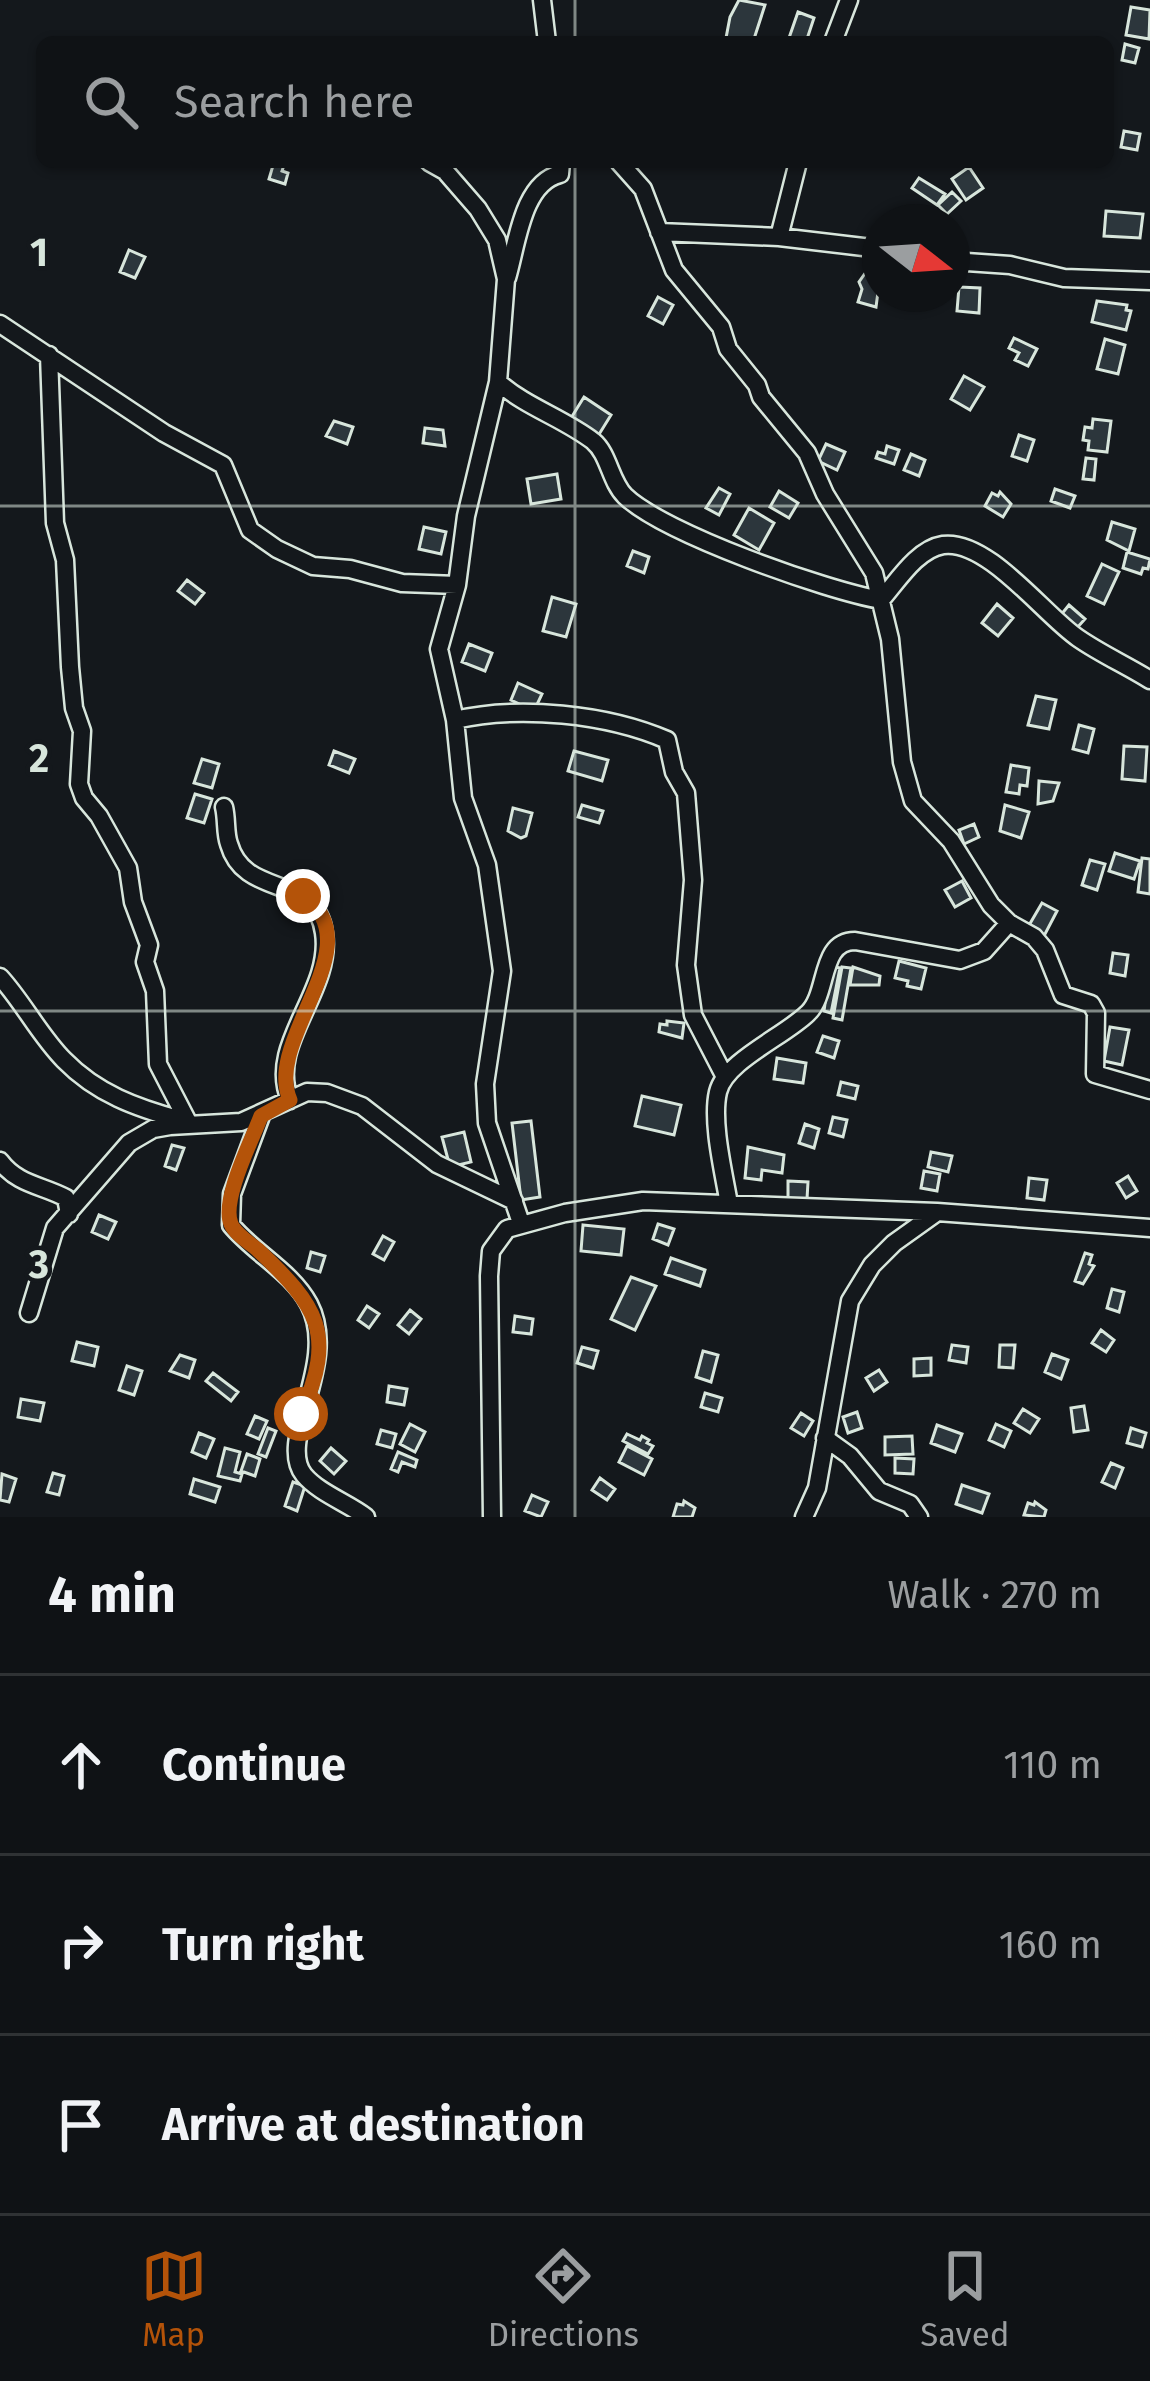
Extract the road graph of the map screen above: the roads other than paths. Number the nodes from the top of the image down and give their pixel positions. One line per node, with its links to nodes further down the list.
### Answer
1 (542, 0): 3 (street)
2 (849, 0): 4 (street)
3 (547, 36)
4 (835, 36)
5 (440, 168): 13 (street)
6 (560, 168): 13 (street)
7 (624, 168): 9 (street)
8 (796, 168): 10 (street)
9 (659, 232): 10 (street); 19 (street)
10 (778, 237): 11 (street)
11 (862, 247)
12 (970, 262): 14 (street)
13 (506, 279): 17 (street)
14 (1150, 280)
15 (0, 323): 16 (street)
16 (49, 355): 18 (street); 29 (street)
17 (498, 382): 18 (street); 19 (street)
18 (457, 585): 21 (street)
19 (881, 600): 20 (street); 23 (street)
20 (1150, 680)
21 (454, 720): 25 (street); 31 (street)
22 (224, 808): 27 (street)
23 (1010, 922): 25 (street); 26 (street)
24 (0, 977): 29 (street)
25 (725, 1077): 32 (street)
26 (1150, 1090)
27 (290, 1100): 28 (street); 31 (street)
28 (261, 1116): 29 (street); 39 (street)
29 (188, 1124): 34 (street)
30 (0, 1161): 34 (street)
31 (514, 1201): 35 (street)
32 (729, 1204): 33 (street); 35 (street)
33 (937, 1212): 36 (street); 38 (street)
34 (69, 1214): 37 (street)
35 (521, 1223): 40 (street)
36 (1150, 1228)
37 (29, 1313)
38 (825, 1438): 41 (street); 42 (street)
39 (366, 1517)
40 (492, 1517)
41 (804, 1517)
42 (919, 1517)

